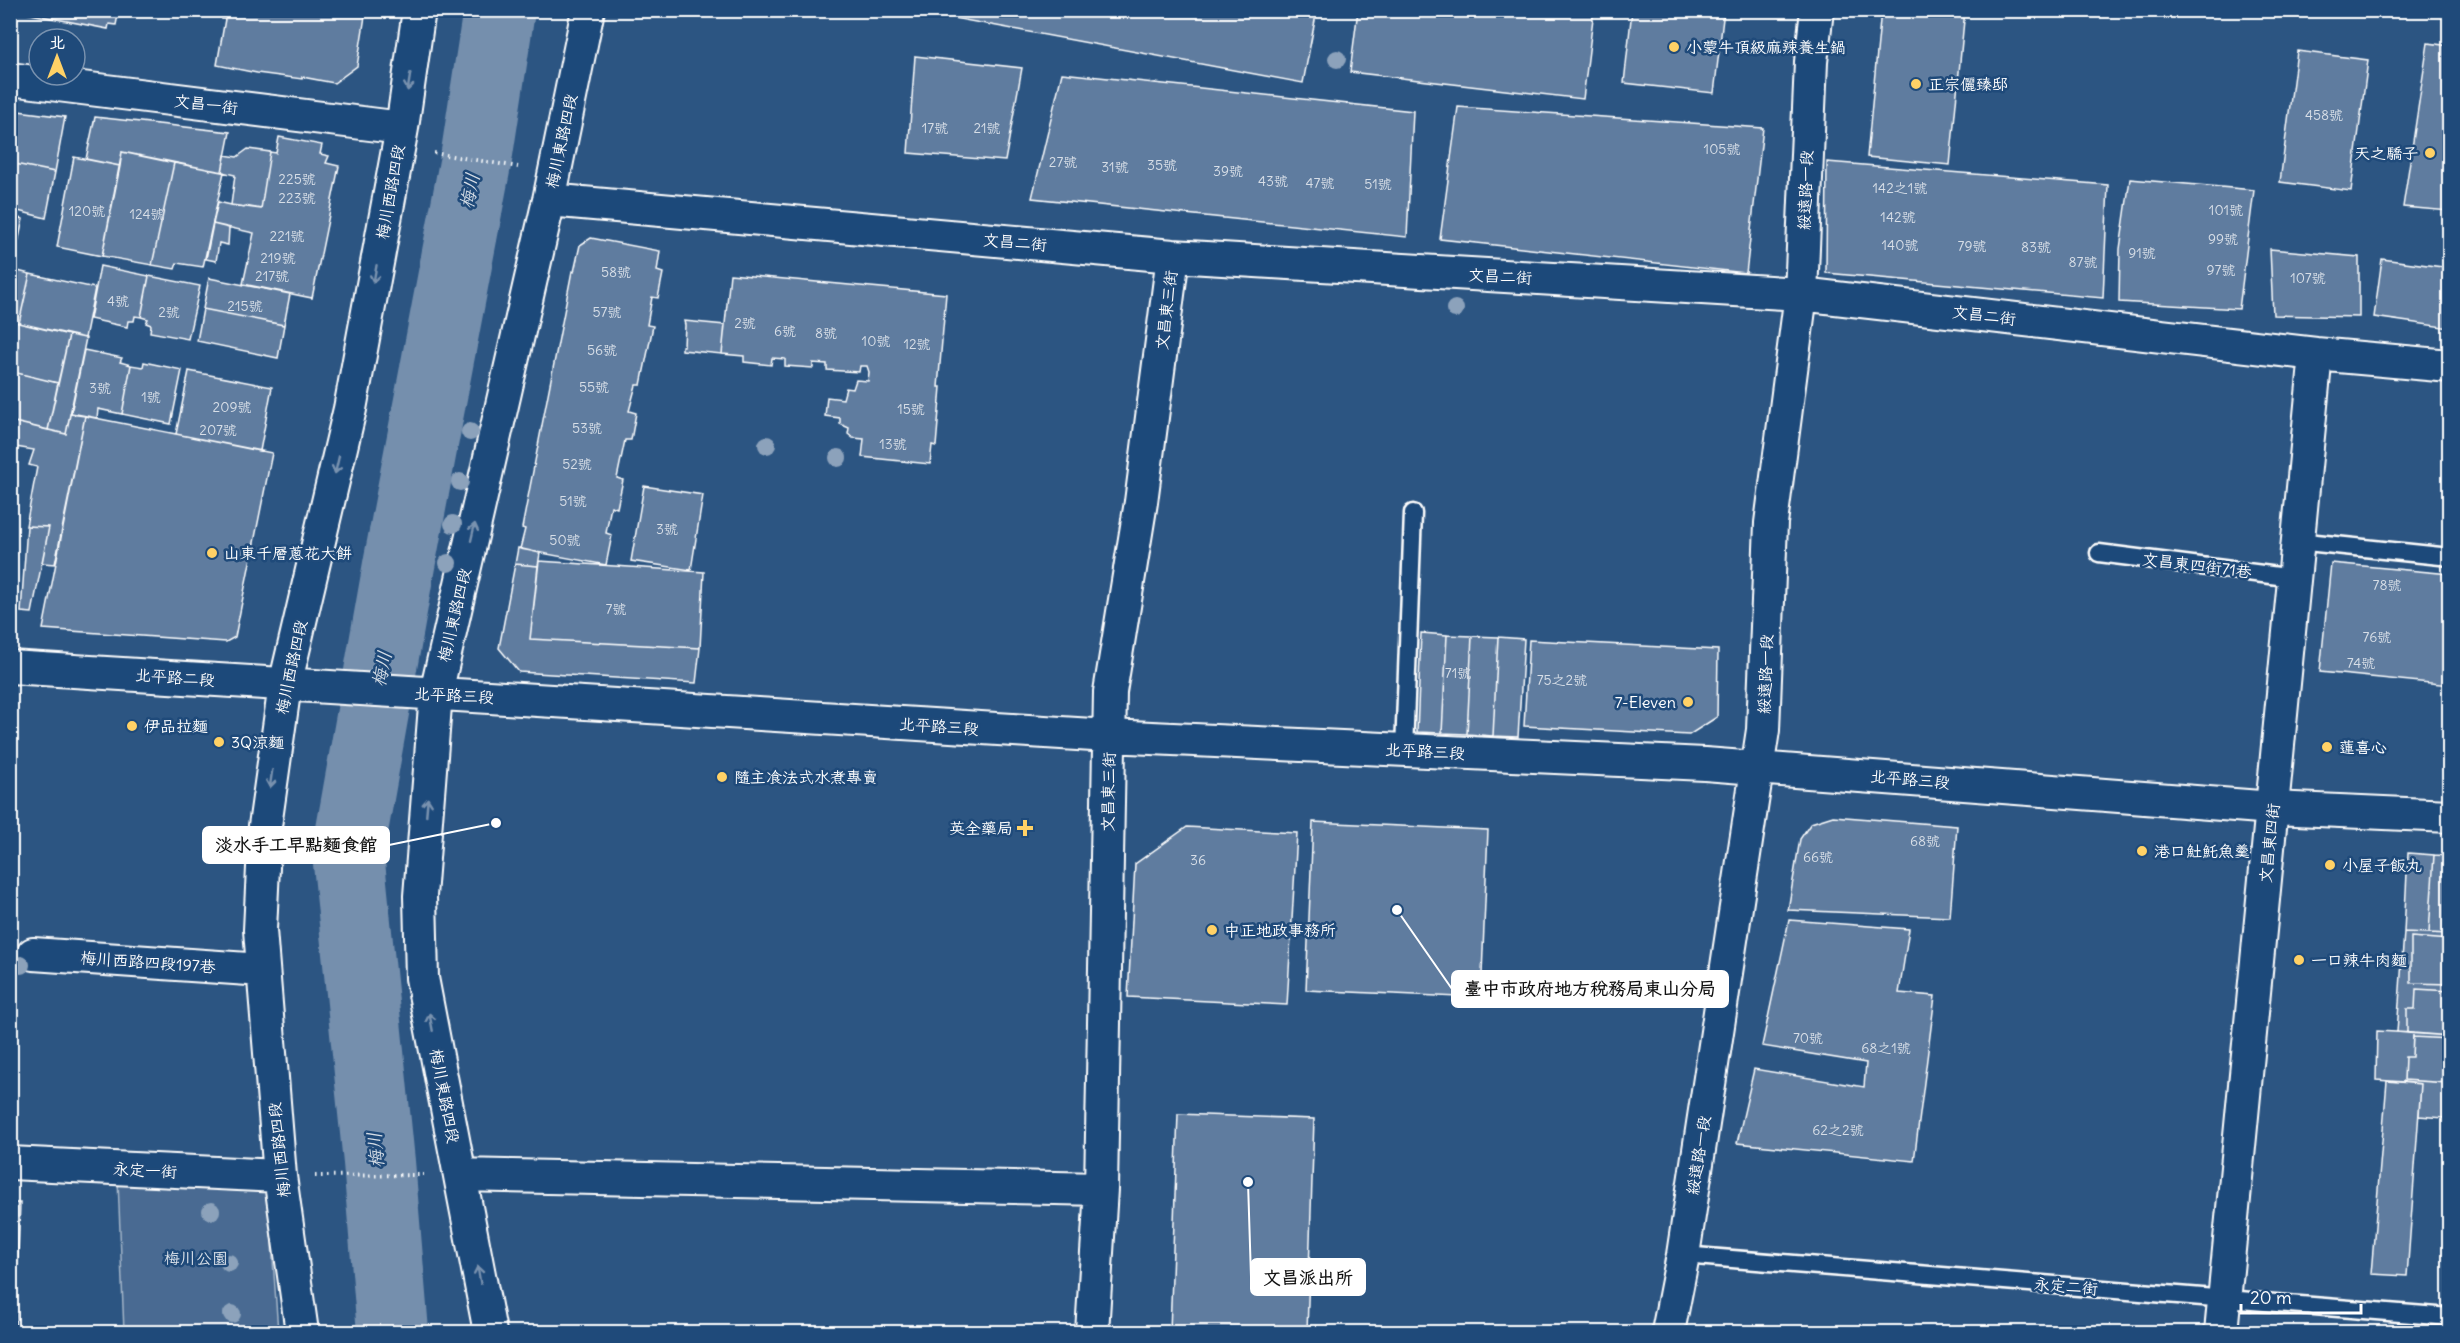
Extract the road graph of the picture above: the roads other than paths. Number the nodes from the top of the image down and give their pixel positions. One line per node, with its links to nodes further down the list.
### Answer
1 (419, 10): 5 (street, 梅川西路四段, one-way to 5)
2 (588, 10): 6 (street, 梅川東路四段)
3 (1817, 10): 8 (street, 綏遠路一段)
4 (10, 79): 5 (street, 文昌一街)
5 (402, 128): 17 (street, 梅川西路四段, one-way to 17)
6 (552, 185): 7 (street, 文昌二街); 19 (street, 梅川東路四段, one-way to 6)
7 (1173, 256): 8 (street, 文昌二街); 20 (street, 文昌東三街)
8 (1801, 294): 9 (street, 文昌二街); 22 (street, 綏遠路一段)
9 (2316, 354): 10 (street, 文昌二街); 12 (street, 文昌東四街)
10 (2450, 366)
11 (1413, 513): 21 (lane)
12 (2297, 541): 14 (lane); 15 (street, 文昌東四街)
13 (2099, 553): 15 (lane, 文昌東四街71巷)
14 (2450, 557)
15 (2294, 578): 23 (street, 文昌東四街)
16 (10, 667): 17 (street, 北平路二段)
17 (285, 685): 18 (street, 北平路二段); 26 (street, 梅川西路四段, one-way to 26)
18 (340, 688): 19 (street, 北平路三段)
19 (436, 693): 20 (street, 北平路三段); 28 (street, 梅川東路四段, one-way to 19)
20 (1109, 736): 21 (street, 北平路三段); 30 (street, 文昌東三街)
21 (1404, 750): 22 (street, 北平路三段)
22 (1758, 767): 23 (street, 北平路三段); 31 (street, 綏遠路一段)
23 (2273, 808): 24 (street, 北平路三段); 32 (street, 文昌東四街)
24 (2450, 816)
25 (33, 954): 26 (street, 梅川西路四段197巷)
26 (263, 970): 29 (street, 梅川西路四段)
27 (10, 1163): 29 (street, 永定一街)
28 (461, 1175): 30 (street); 35 (street, 梅川東路四段, one-way to 28)
29 (280, 1176): 34 (street, 梅川西路四段)
30 (1101, 1189): 36 (street, 文昌東三街)
31 (1683, 1255): 32 (lane, 永定二街); 37 (street, 綏遠路一段)
32 (2224, 1298): 33 (lane, 永定二街); 38 (street, 文昌東四街)
33 (2450, 1317)
34 (302, 1332)
35 (490, 1332)
36 (1092, 1332)
37 (1668, 1332)
38 (2221, 1332)

